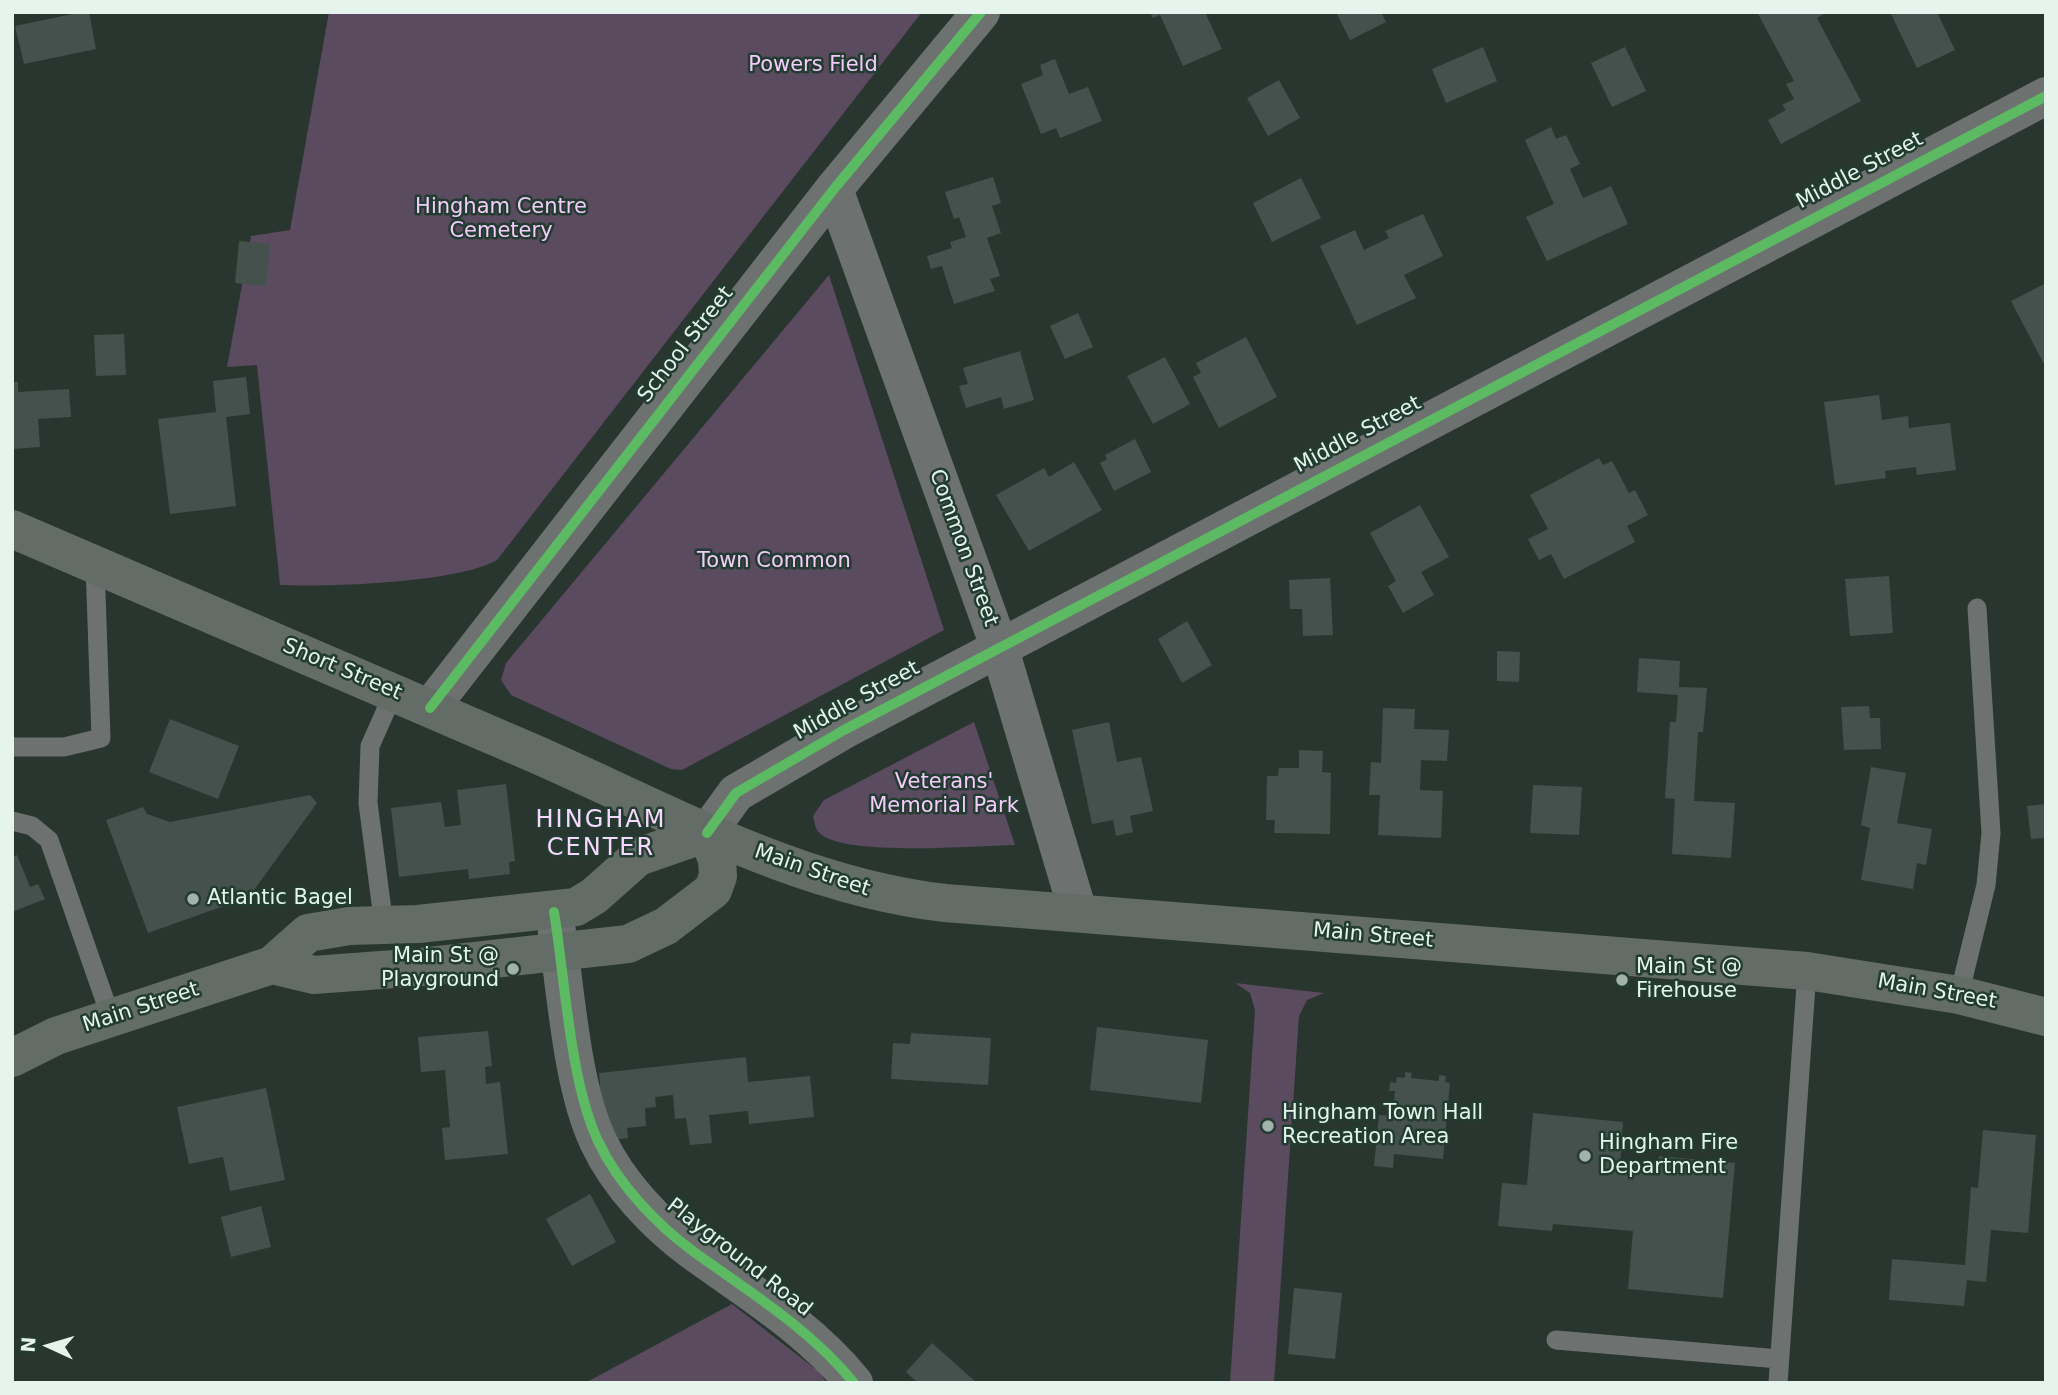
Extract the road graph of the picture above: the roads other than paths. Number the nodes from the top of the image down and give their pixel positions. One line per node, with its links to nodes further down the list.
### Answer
1 (981, 12): 3 (street, School Street)
2 (2046, 96): 7 (street, Middle Street)
3 (834, 189): 7 (street, Common Street); 9 (street, School Street)
4 (12, 529): 5 (main road, Short Street)
5 (95, 564): 8 (main road, Short Street); 10 (lane)
6 (1977, 608): 20 (lane)
7 (999, 646): 12 (street, Middle Street); 14 (street, Common Street)
8 (394, 692): 9 (main road, Short Street); 15 (lane)
9 (430, 708): 12 (main road, Short Street)
10 (12, 747)
11 (12, 821): 22 (lane)
12 (707, 832): 13 (main road, Main Street); 14 (main road, Main Street); 16 (main road)
13 (554, 912): 15 (main road, Main Street); 16 (street, Playground Road)
14 (1078, 912): 19 (main road, Main Street)
15 (384, 926): 17 (main road, Main Street); 18 (main road)
16 (561, 951): 18 (main road); 26 (street, Playground Road)
17 (272, 965): 18 (main road); 22 (main road, Main Street)
18 (388, 969)
19 (1807, 971): 20 (main road, Main Street); 25 (lane)
20 (1959, 995): 21 (main road, Main Street)
21 (2046, 1017)
22 (111, 1018): 23 (main road, Main Street)
23 (12, 1058)
24 (1556, 1340): 25 (lane)
25 (1779, 1359): 27 (lane)
26 (854, 1383)
27 (1778, 1383)

